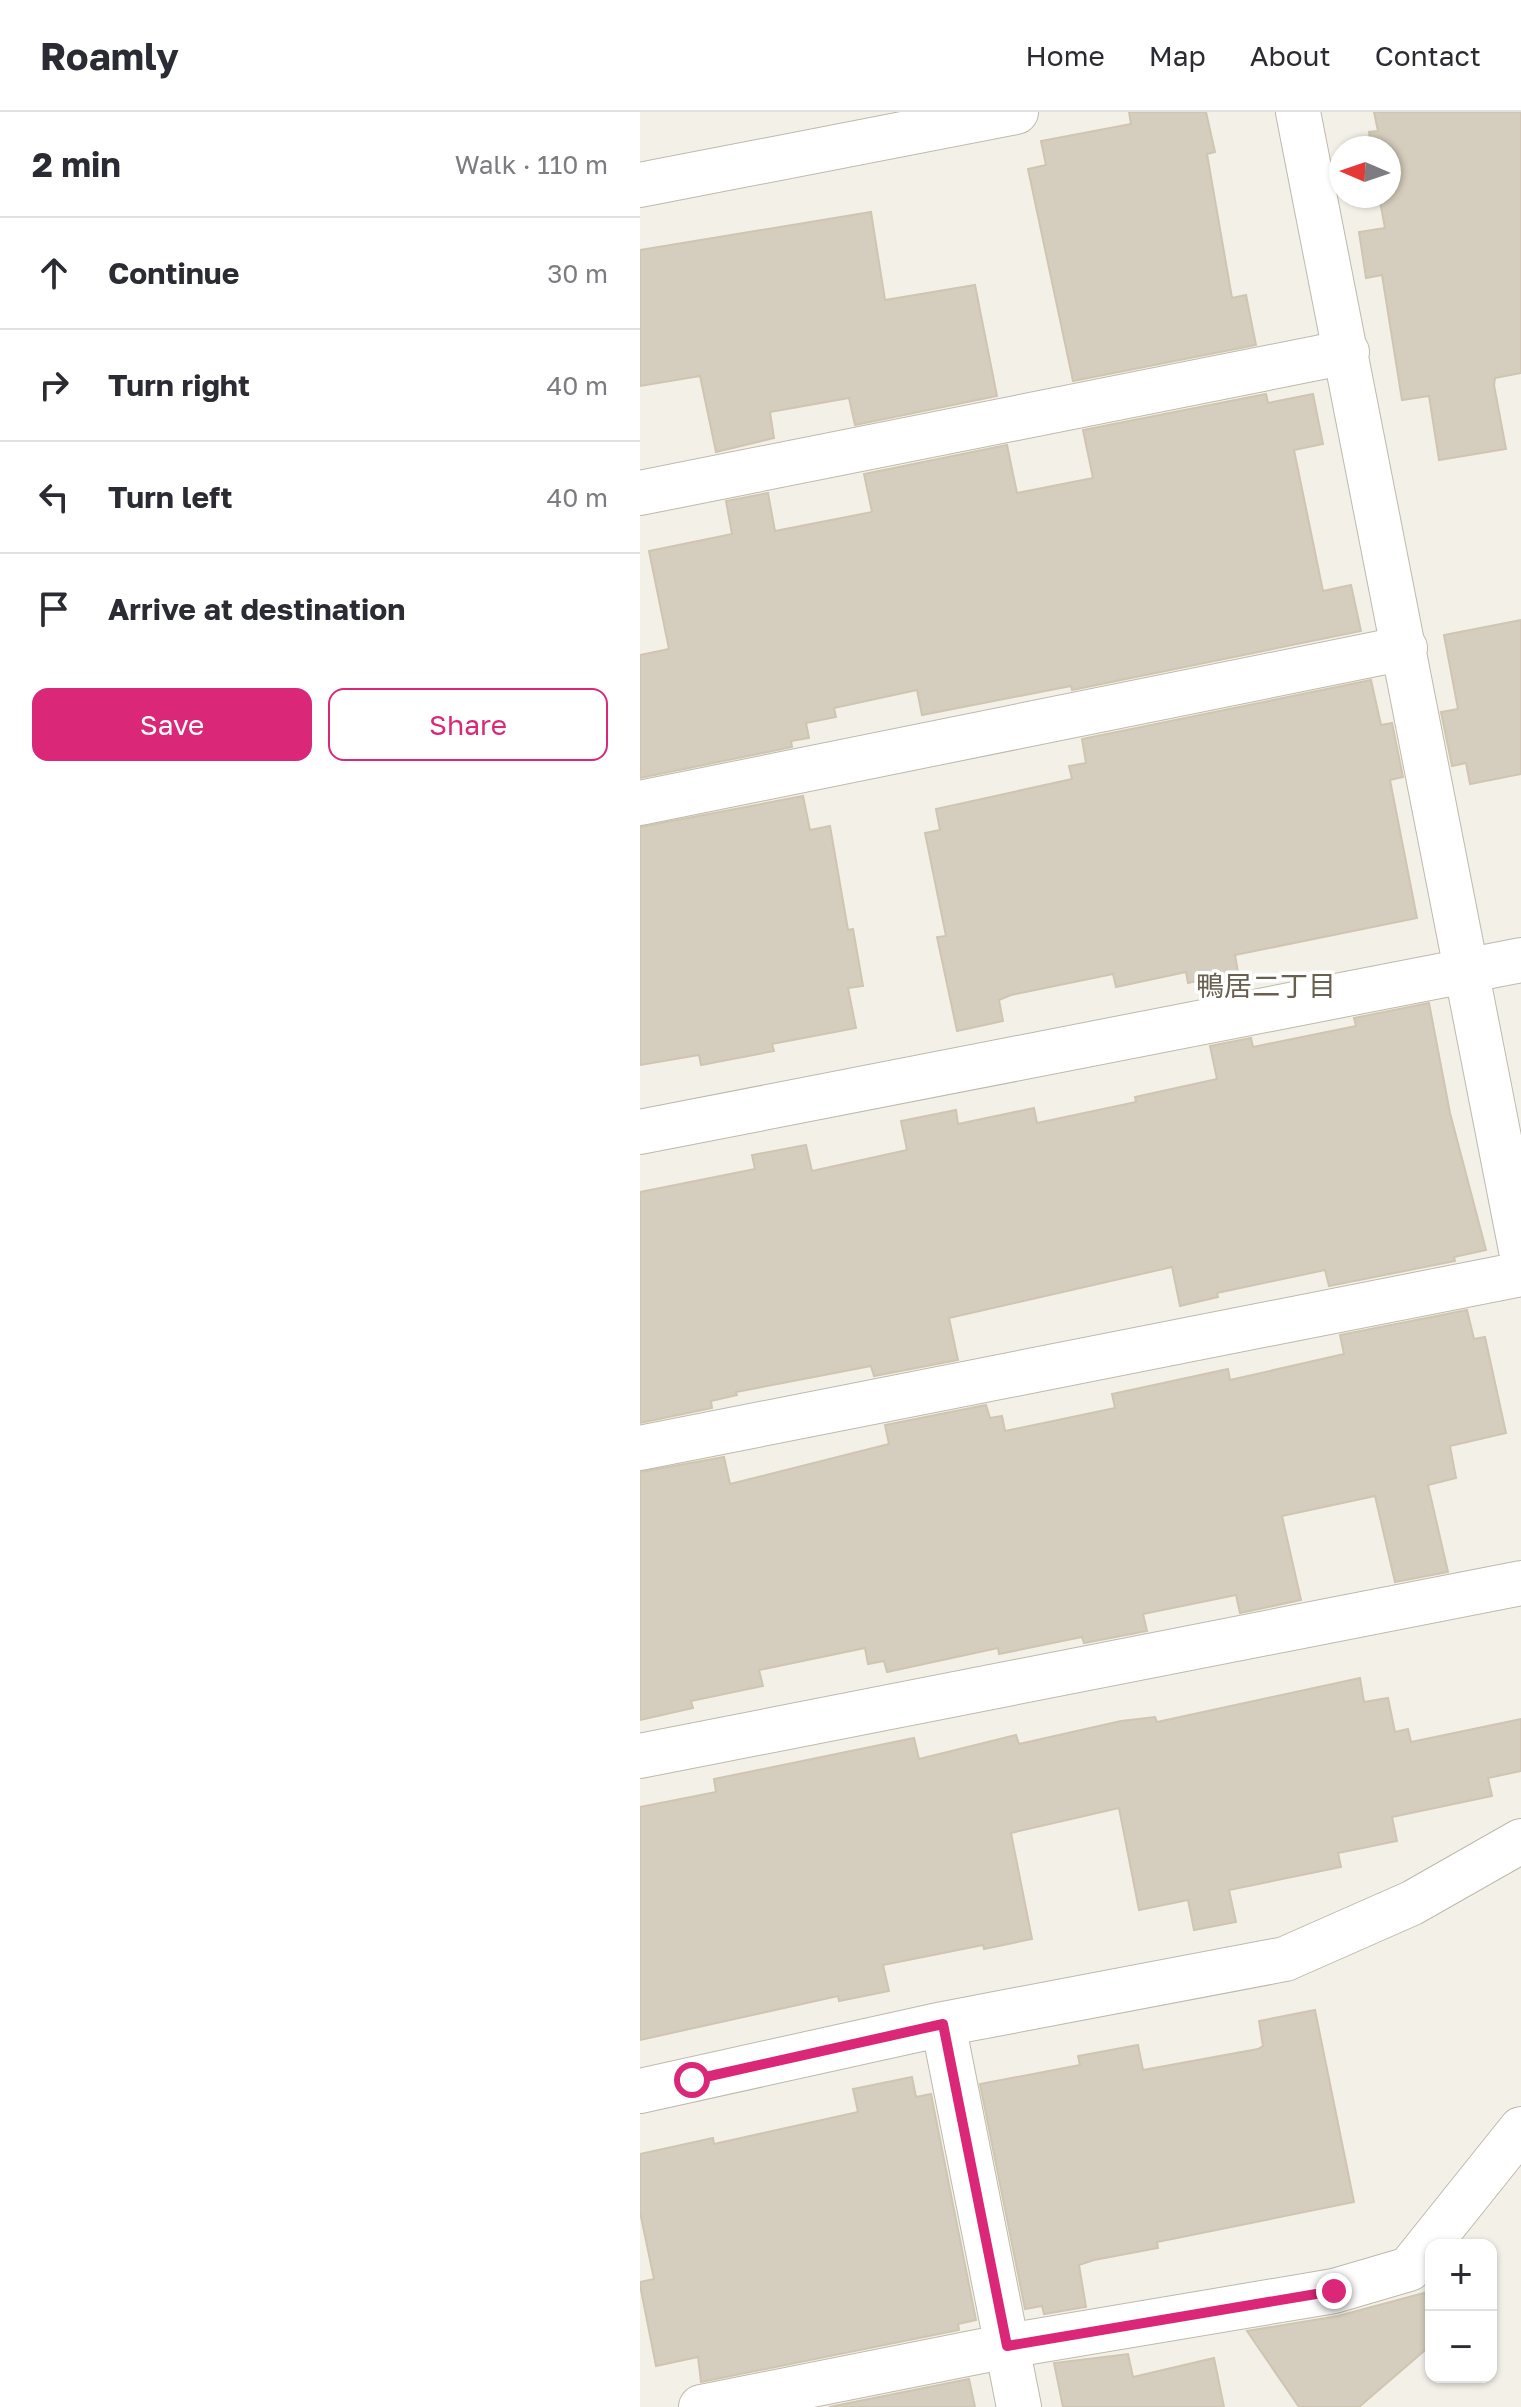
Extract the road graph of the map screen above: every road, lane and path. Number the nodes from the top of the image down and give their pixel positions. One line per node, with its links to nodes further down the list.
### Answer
1 (1016, 112): 3 (street)
2 (1298, 112): 4 (street)
3 (640, 185)
4 (1347, 352): 5 (street); 6 (street)
5 (640, 493)
6 (1405, 648): 7 (street); 9 (street)
7 (640, 803)
8 (1521, 960): 9 (street)
9 (1467, 971): 10 (street); 11 (street)
10 (640, 1132)
11 (1521, 1250)
12 (1521, 1274): 13 (street)
13 (640, 1448)
14 (1521, 1583): 15 (street)
15 (640, 1756)
16 (1521, 1841): 17 (street)
17 (943, 2024): 18 (street); 20 (street)
18 (640, 2091)
19 (1521, 2129): 20 (street)
20 (1007, 2346): 21 (street); 22 (street)
21 (701, 2407)
22 (1019, 2407)

